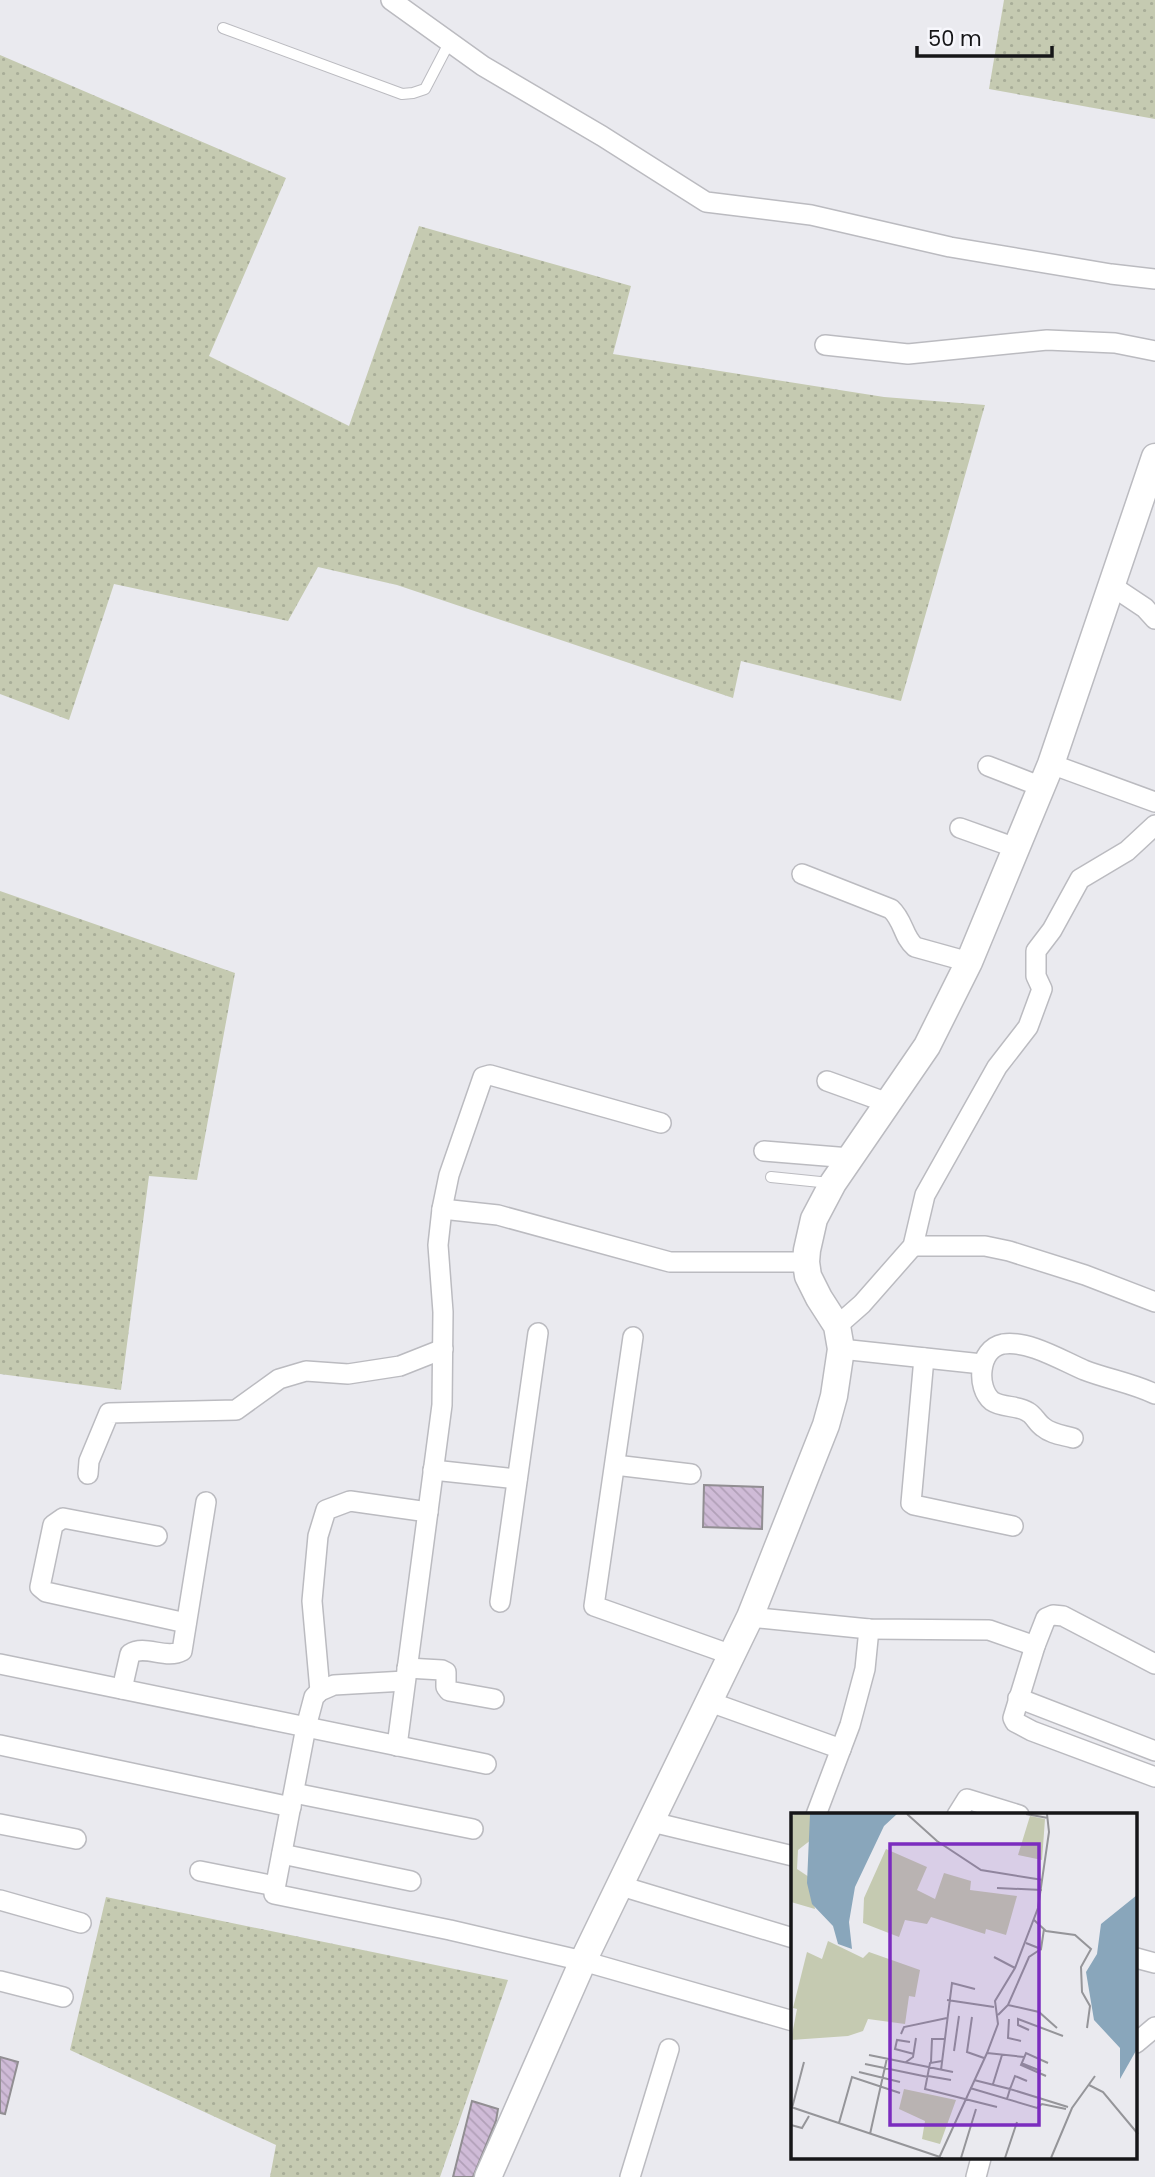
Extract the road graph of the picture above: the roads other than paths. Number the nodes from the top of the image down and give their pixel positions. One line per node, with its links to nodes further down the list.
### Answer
1 (391, 0): 3 (street)
2 (223, 28): 3 (lane)
3 (449, 43): 4 (street)
4 (1155, 279)
5 (825, 345): 6 (street)
6 (1155, 352)
7 (1155, 457): 8 (street)
8 (1112, 586): 9 (street); 11 (street)
9 (1155, 618)
10 (988, 766): 11 (street)
11 (1046, 776): 12 (street); 15 (street)
12 (1155, 802)
13 (1155, 825): 26 (street)
14 (960, 828): 15 (street)
15 (1016, 848): 17 (street)
16 (802, 874): 17 (street)
17 (968, 962): 19 (street)
18 (827, 1081): 19 (street)
19 (888, 1103): 22 (street)
20 (661, 1123): 25 (street)
21 (764, 1151): 22 (street)
22 (850, 1158): 24 (street)
23 (771, 1177): 24 (lane)
24 (833, 1183): 27 (street)
25 (442, 1209): 27 (street); 32 (street)
26 (913, 1246): 28 (street); 31 (street)
27 (806, 1262): 31 (street)
28 (1155, 1302)
29 (538, 1332): 41 (street)
30 (633, 1337): 37 (street)
31 (839, 1338): 33 (street); 47 (street)
32 (443, 1349): 38 (street); 39 (street)
33 (924, 1358): 34 (street); 44 (street)
34 (982, 1364): 35 (street); 36 (street)
35 (1155, 1394)
36 (1073, 1438)
37 (615, 1465): 40 (street); 51 (street)
38 (433, 1470): 41 (street); 43 (street)
39 (88, 1474)
40 (691, 1474)
41 (517, 1479): 46 (street)
42 (206, 1502): 48 (street)
43 (428, 1512): 54 (street); 56 (street)
44 (1013, 1525)
45 (157, 1536): 48 (street)
46 (500, 1602)
47 (750, 1617): 49 (street); 51 (street)
48 (186, 1623): 55 (street)
49 (869, 1629): 50 (street); 63 (street)
50 (1035, 1646): 53 (street); 57 (street)
51 (732, 1655): 59 (street)
52 (0, 1664): 55 (street)
53 (1155, 1664)
54 (406, 1674): 56 (street); 58 (street); 62 (street)
55 (122, 1689): 60 (street)
56 (320, 1691): 60 (street)
57 (1018, 1698): 64 (street); 66 (street)
58 (494, 1699)
59 (710, 1702): 63 (street); 71 (street)
60 (306, 1727): 62 (street); 67 (street)
61 (0, 1745): 67 (street)
62 (397, 1746): 65 (street)
63 (841, 1749): 68 (street)
64 (1155, 1751)
65 (486, 1765)
66 (1155, 1777)
67 (293, 1800): 73 (street); 75 (street)
68 (817, 1813)
69 (958, 1813): 70 (street)
70 (1013, 1813)
71 (652, 1822): 76 (street); 80 (street)
72 (0, 1824): 74 (street)
73 (474, 1829)
74 (76, 1839)
75 (282, 1854): 78 (street); 79 (street)
76 (791, 1857)
77 (200, 1871): 79 (street)
78 (411, 1881)
79 (275, 1886): 85 (street)
80 (621, 1886): 83 (street); 85 (street)
81 (0, 1900): 82 (street)
82 (80, 1923)
83 (791, 1937)
84 (1138, 1959): 86 (street)
85 (583, 1961): 89 (street); 94 (street)
86 (1155, 1963)
87 (0, 1981): 88 (street)
88 (63, 1997)
89 (791, 2020)
90 (1155, 2027): 91 (street)
91 (1138, 2041)
92 (669, 2049): 95 (street)
93 (980, 2160): 96 (street)
94 (488, 2177)
95 (630, 2177)
96 (976, 2177)

